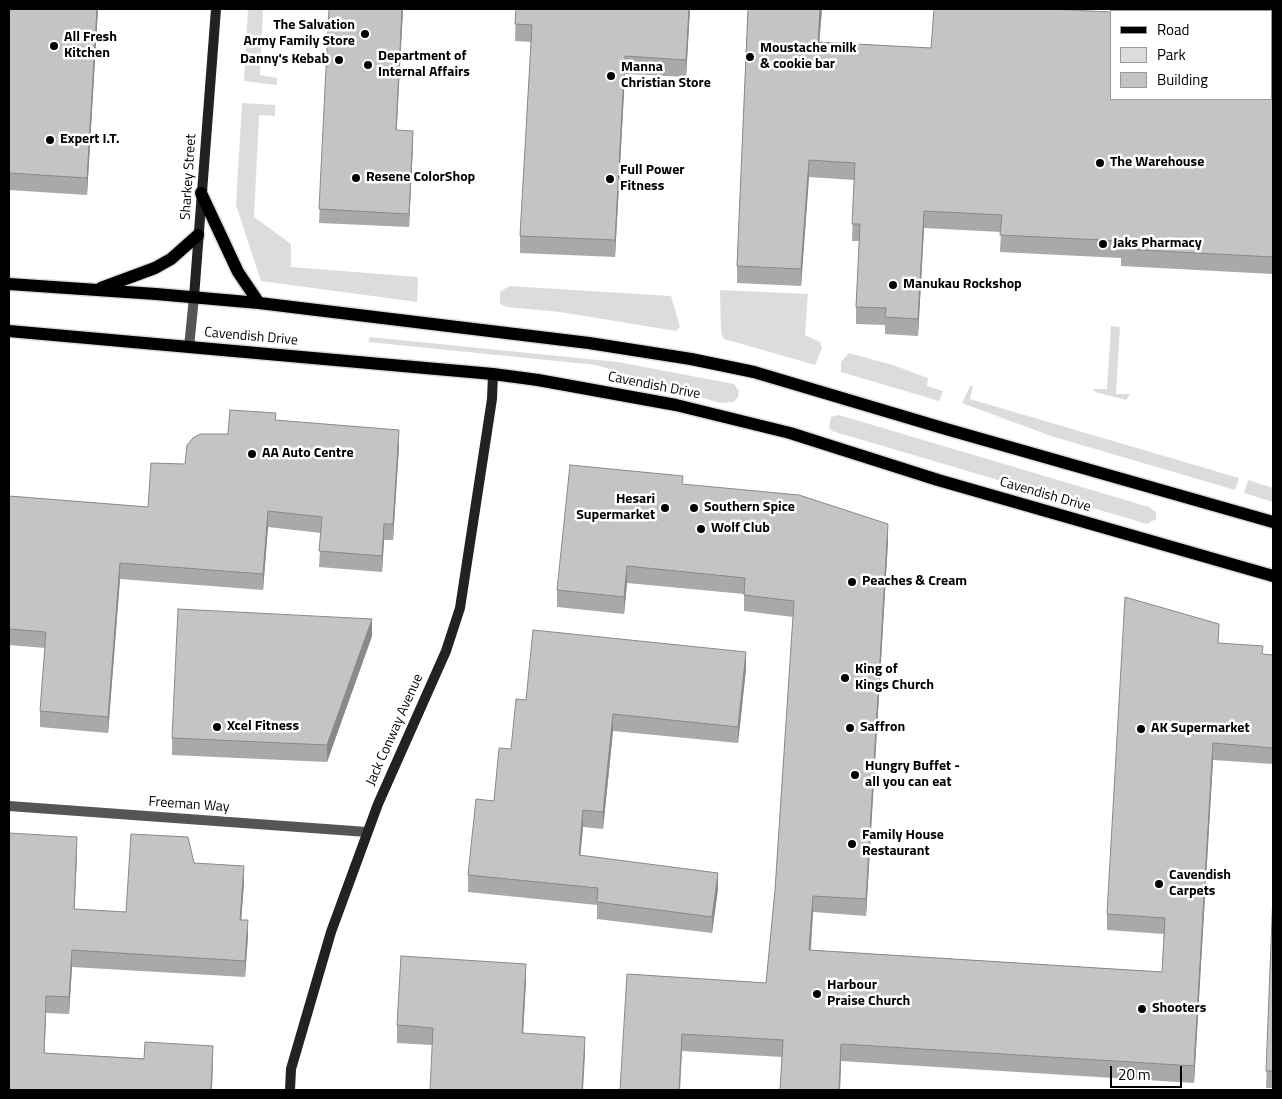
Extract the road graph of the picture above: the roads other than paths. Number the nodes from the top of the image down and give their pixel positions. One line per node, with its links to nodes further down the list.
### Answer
1 (216, 9): 2 (street, Sharkey Street)
2 (201, 193): 3 (street, Sharkey Street); 7 (main road)
3 (198, 235): 5 (main road); 6 (street, Sharkey Street)
4 (9, 284): 5 (main road)
5 (96, 290): 6 (main road)
6 (194, 297): 7 (main road); 9 (street, Sharkey Street)
7 (259, 303): 11 (main road)
8 (9, 331): 9 (main road, Cavendish Drive)
9 (189, 347): 10 (main road, Cavendish Drive)
10 (493, 374): 12 (main road, Cavendish Drive); 14 (street, Jack Conway Avenue)
11 (1273, 522)
12 (1273, 576)
13 (9, 806): 14 (street, Freeman Way)
14 (367, 832): 15 (street, Jack Conway Avenue)
15 (290, 1090)

